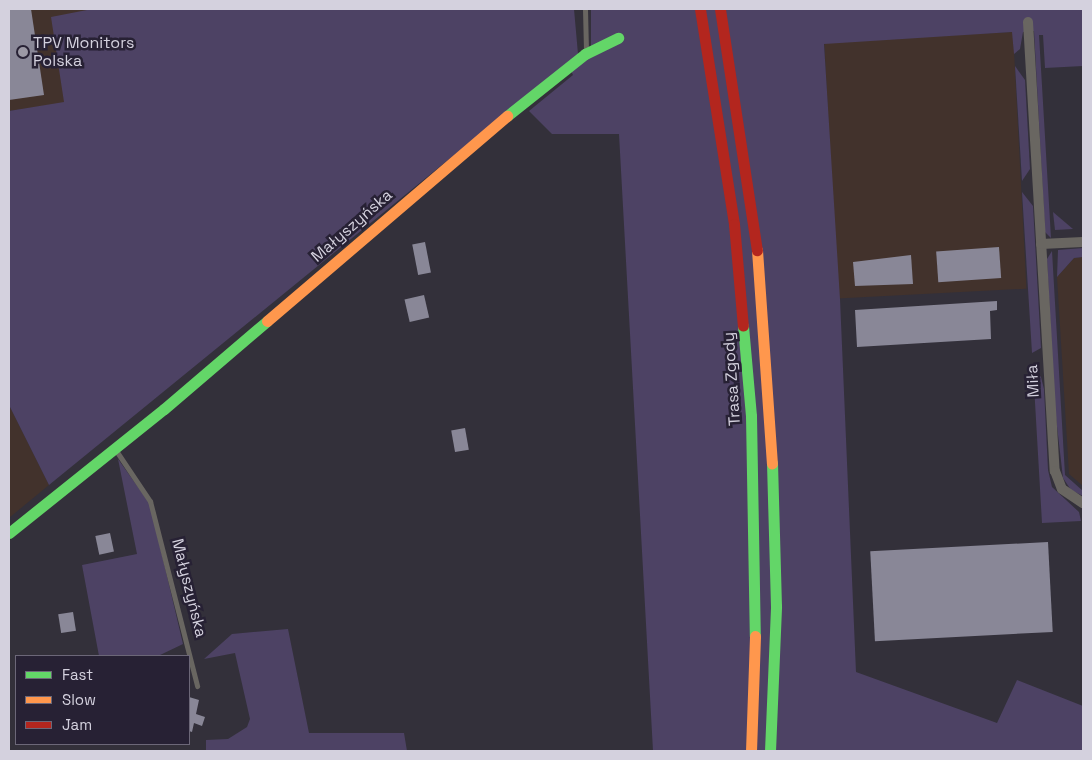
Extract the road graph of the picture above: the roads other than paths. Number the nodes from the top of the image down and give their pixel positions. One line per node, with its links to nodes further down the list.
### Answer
1 (585, 9): 6 (lane)
2 (700, 9): 15 (main road, Trasa Zgody)
3 (720, 9): 16 (main road)
4 (1028, 22): 8 (street, Miła)
5 (618, 38): 6 (main road, Małyszyńska)
6 (585, 54): 9 (main road, Małyszyńska)
7 (1083, 242): 8 (street)
8 (1041, 244): 10 (street, Miła)
9 (115, 448): 11 (main road, Małyszyńska); 12 (lane, Małyszyńska)
10 (1083, 503)
11 (9, 533)
12 (189, 655)
13 (190, 658): 14 (lane, Małyszyńska)
14 (197, 686)
15 (751, 751)
16 (770, 751)

